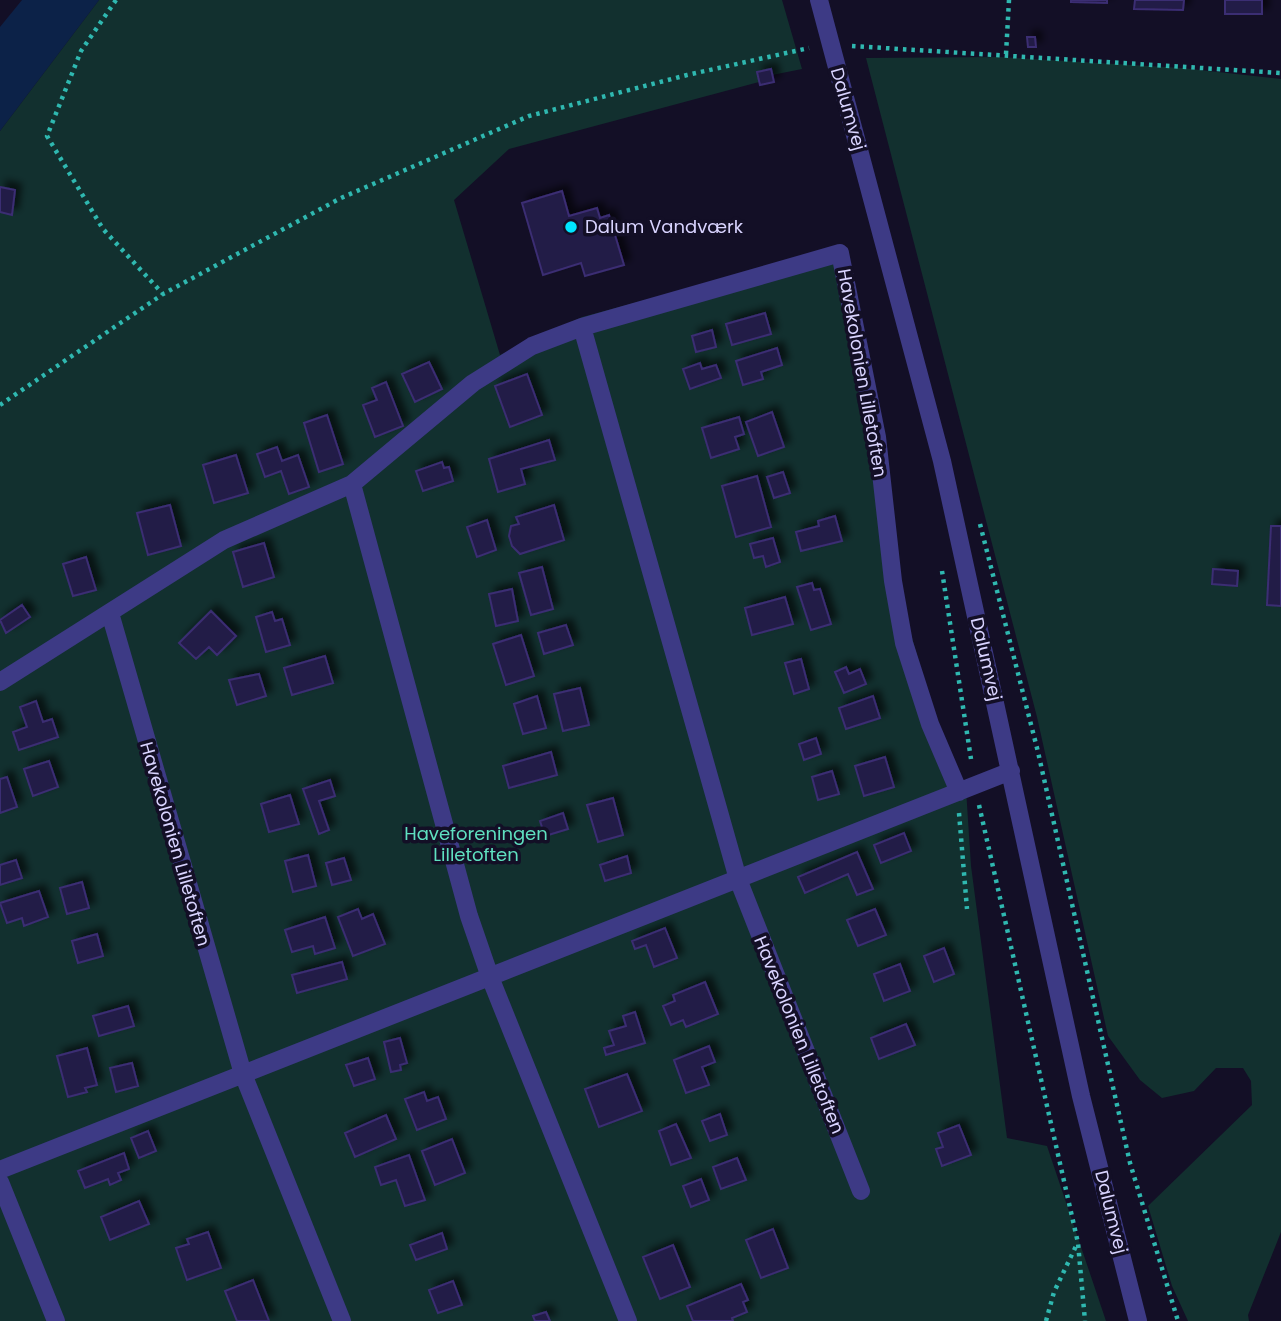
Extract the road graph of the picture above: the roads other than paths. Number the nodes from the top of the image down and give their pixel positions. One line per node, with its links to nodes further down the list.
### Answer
1 (819, 0): 6 (street, Dalumvej)
2 (582, 327): 3 (street, Havekolonien Lilletoften); 7 (street, Havekolonien Lilletoften); 8 (street, Havekolonien Lilletoften)
3 (352, 484): 4 (street, Havekolonien Lilletoften); 9 (street)
4 (110, 613): 5 (street, Havekolonien Lilletoften); 10 (street, Havekolonien Lilletoften)
5 (0, 682)
6 (1011, 771): 7 (street); 17 (street, Dalumvej)
7 (967, 788): 8 (street)
8 (738, 879): 9 (street); 13 (street, Havekolonien Lilletoften)
9 (490, 977): 10 (street); 16 (street)
10 (243, 1074): 11 (street); 15 (street, Havekolonien Lilletoften)
11 (0, 1170)
12 (0, 1182): 14 (street)
13 (861, 1191)
14 (56, 1321)
15 (342, 1321)
16 (628, 1321)
17 (1138, 1321)

